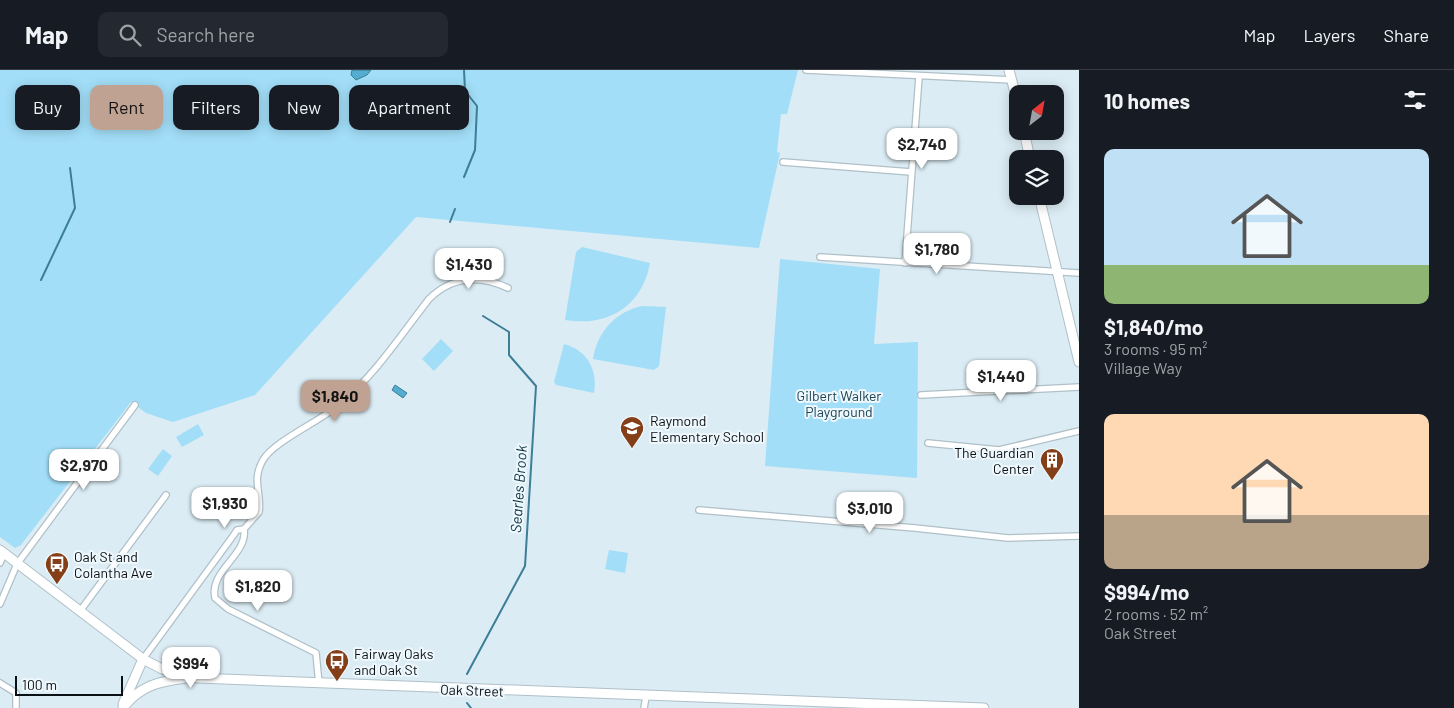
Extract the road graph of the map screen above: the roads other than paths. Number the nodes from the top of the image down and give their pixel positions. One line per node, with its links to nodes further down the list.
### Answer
1 (806, 70): 3 (street)
2 (1009, 70): 4 (main road)
3 (919, 77): 4 (street); 7 (street)
4 (1012, 80): 5 (main road)
5 (1013, 85)
6 (783, 162): 7 (street)
7 (911, 172): 10 (street)
8 (1041, 205): 11 (main road)
9 (820, 257): 10 (street)
10 (905, 263): 11 (street)
11 (1056, 272): 12 (street); 14 (main road)
12 (1079, 273)
13 (508, 288): 22 (street)
14 (1079, 358)
15 (1079, 387): 16 (street)
16 (921, 395)
17 (135, 405): 26 (street)
18 (1079, 431): 19 (street)
19 (928, 443)
20 (166, 495): 28 (street)
21 (699, 510): 23 (street)
22 (244, 529): 29 (street); 32 (street)
23 (1079, 536)
24 (2, 552): 25 (street); 26 (main road, Oak Street)
25 (0, 563)
26 (17, 564): 27 (street); 28 (main road, Oak Street)
27 (0, 604)
28 (80, 611): 29 (main road, Oak Street)
29 (143, 659): 30 (main road, Oak Street); 35 (main road)
30 (190, 677): 32 (main road, Oak Street); 35 (main road)
31 (0, 683): 34 (street)
32 (319, 684): 33 (main road, Oak Street)
33 (646, 697): 36 (street); 37 (main road, Oak Street)
34 (16, 708)
35 (122, 708)
36 (644, 708)
37 (984, 708)

